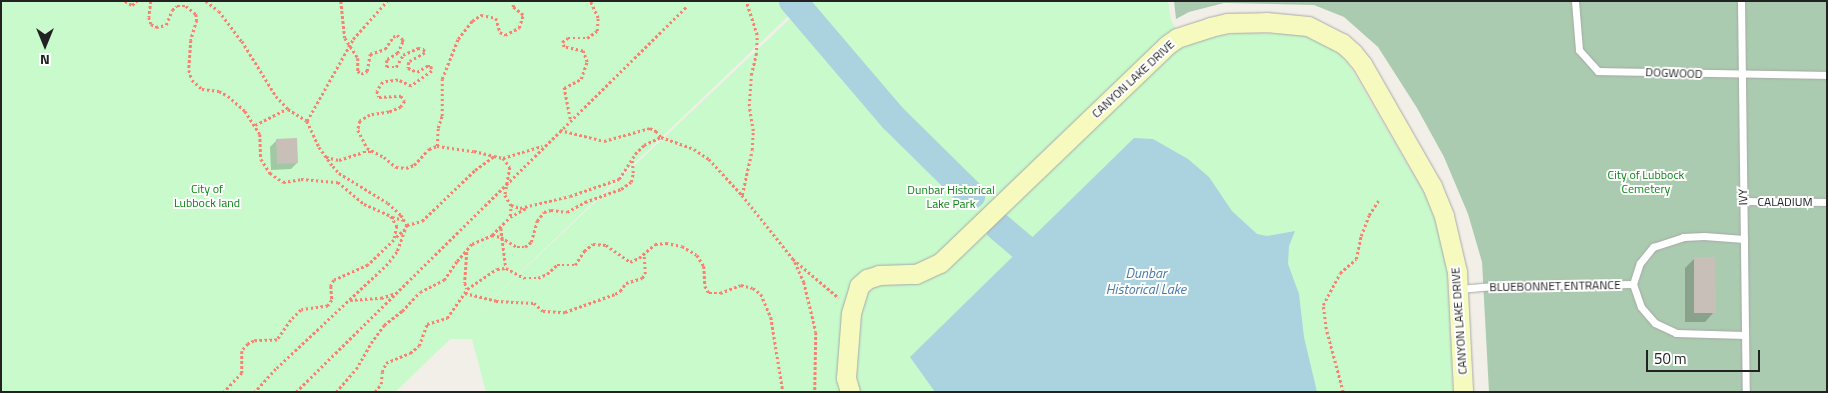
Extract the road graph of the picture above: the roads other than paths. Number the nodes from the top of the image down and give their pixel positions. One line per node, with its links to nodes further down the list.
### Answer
1 (1575, 1): 3 (lane, DOGWOOD)
2 (1741, 1): 3 (lane, IVY)
3 (1742, 75): 4 (lane, DOGWOOD); 5 (lane, IVY)
4 (1827, 75)
5 (1744, 201): 6 (lane, CALADIUM); 7 (lane, IVY)
6 (1827, 202)
7 (1744, 239): 8 (lane); 10 (lane, IVY)
8 (1633, 284): 9 (lane, BLUEBONNET ENTRANCE); 10 (lane, BLUEBONNET ENTRANCE)
9 (1459, 290): 11 (street, CANYON LAKE DRIVE); 12 (street, CANYON LAKE DRIVE)
10 (1745, 334): 13 (lane, IVY)
11 (850, 392)
12 (1464, 392)
13 (1746, 392)

